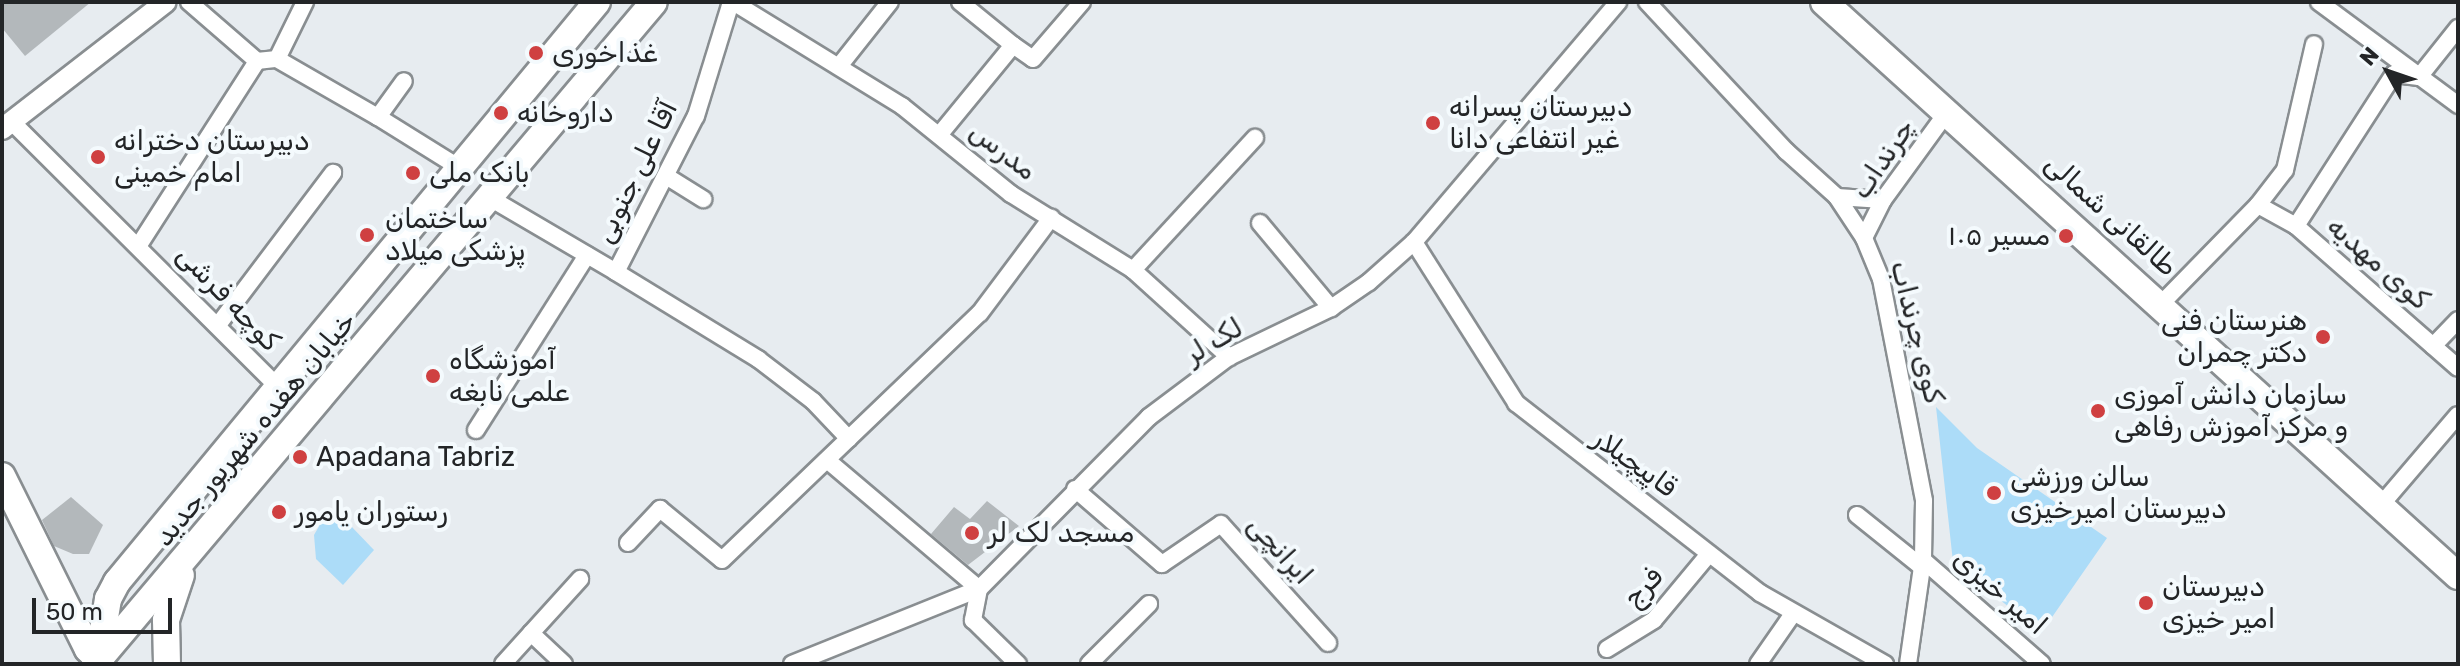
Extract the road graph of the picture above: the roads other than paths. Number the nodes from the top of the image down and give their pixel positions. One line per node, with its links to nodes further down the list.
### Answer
1 (166, 2): 25 (street)
2 (189, 2): 18 (street)
3 (305, 2): 17 (street)
4 (597, 2): 28 (main road, خیابان هفده شهریور جدید)
5 (654, 2): 32 (main road, خیابان هفده شهریور جدید)
6 (732, 2): 19 (street, مدرس); 30 (street, آقا علی جنوبی)
7 (890, 2): 19 (street)
8 (960, 2): 16 (street)
9 (1082, 2): 16 (street)
10 (1618, 2): 40 (street, لک لر)
11 (1647, 2): 31 (street, کوی چرنداب)
12 (1824, 2): 23 (main road, طالقانی شمالی)
13 (2319, 2): 20 (street)
14 (2458, 28): 20 (street)
15 (2314, 44): 35 (street)
16 (1013, 45): 26 (street)
17 (277, 59): 18 (street); 24 (street)
18 (257, 61): 41 (street)
19 (840, 65): 26 (street, مدرس)
20 (2419, 77): 22 (street); 38 (street)
21 (404, 81): 24 (street)
22 (2458, 105)
23 (1948, 111): 34 (street, چرنداب); 45 (main road, طالقانی شمالی)
24 (378, 117): 28 (street)
25 (7, 126): 41 (street, کوچه فرشی)
26 (940, 134): 36 (street, مدرس)
27 (1255, 138): 43 (street)
28 (460, 168): 52 (main road, خیابان هفده شهریور جدید)
29 (333, 173): 48 (street)
30 (666, 176): 33 (street); 44 (street, آقا علی جنوبی)
31 (1837, 197): 34 (street); 39 (street, کوی چرنداب)
32 (490, 198): 42 (street, آقا علی جنوبی); 63 (main road, خیابان هفده شهریور جدید)
33 (703, 199)
34 (1883, 200): 39 (street, چرنداب)
35 (2258, 205): 38 (street, کوی ‌‌‌مهدیه); 45 (street)
36 (1051, 218): 43 (street, مدرس); 55 (street)
37 (1260, 223): 46 (street)
38 (2296, 226): 49 (street, کوی ‌‌‌مهدیه)
39 (1864, 238): 64 (street, کوی چرنداب)
40 (1414, 242): 46 (street, لک لر); 62 (street, قاپیچیلار)
41 (139, 245): 48 (street, کوچه فرشی)
42 (587, 255): 44 (street, آقا علی جنوبی); 54 (street)
43 (1133, 270): 50 (street, مدرس)
44 (616, 272): 55 (street)
45 (2161, 304): 59 (main road, طالقانی شمالی)
46 (1331, 308): 50 (street, لک لر)
47 (2458, 320): 49 (street)
48 (218, 325): 52 (street, کوچه فرشی)
49 (2433, 346): 51 (street, کوی ‌‌‌مهدیه)
50 (1229, 357): 58 (street, لک لر)
51 (2458, 368)
52 (278, 387): 73 (main road, خیابان هفده شهریور جدید)
53 (2458, 415): 59 (street)
54 (476, 430)
55 (849, 439): 56 (street)
56 (827, 460): 61 (street); 67 (street)
57 (2, 476): 73 (main road)
58 (1075, 489): 67 (street, لک لر); 71 (street, ایرانچی)
59 (2381, 505): 65 (main road, طالقانی شمالی)
60 (1857, 515): 64 (street, امیر خیزی)
61 (628, 543)
62 (1709, 554): 69 (street, قاپیچیلار); 72 (street, فرج)
63 (187, 561): 73 (main road, خیابان هفده شهریور جدید); 74 (main road)
64 (1923, 563): 82 (street, کوی چرنداب); 83 (street, امیر خیزی)
65 (2458, 576)
66 (580, 579): 70 (street)
67 (979, 589): 77 (street, لک لر); 78 (street)
68 (1149, 604): 79 (street)
69 (1792, 615): 80 (street); 81 (street, قاپیچیلار)
70 (531, 633): 75 (street); 76 (street)
71 (1328, 643)
72 (1607, 649)
73 (98, 663)
74 (167, 664)
75 (503, 664)
76 (564, 664)
77 (792, 664)
78 (1018, 664)
79 (1089, 664)
80 (1758, 664)
81 (1885, 664)
82 (1908, 664)
83 (2042, 664)

